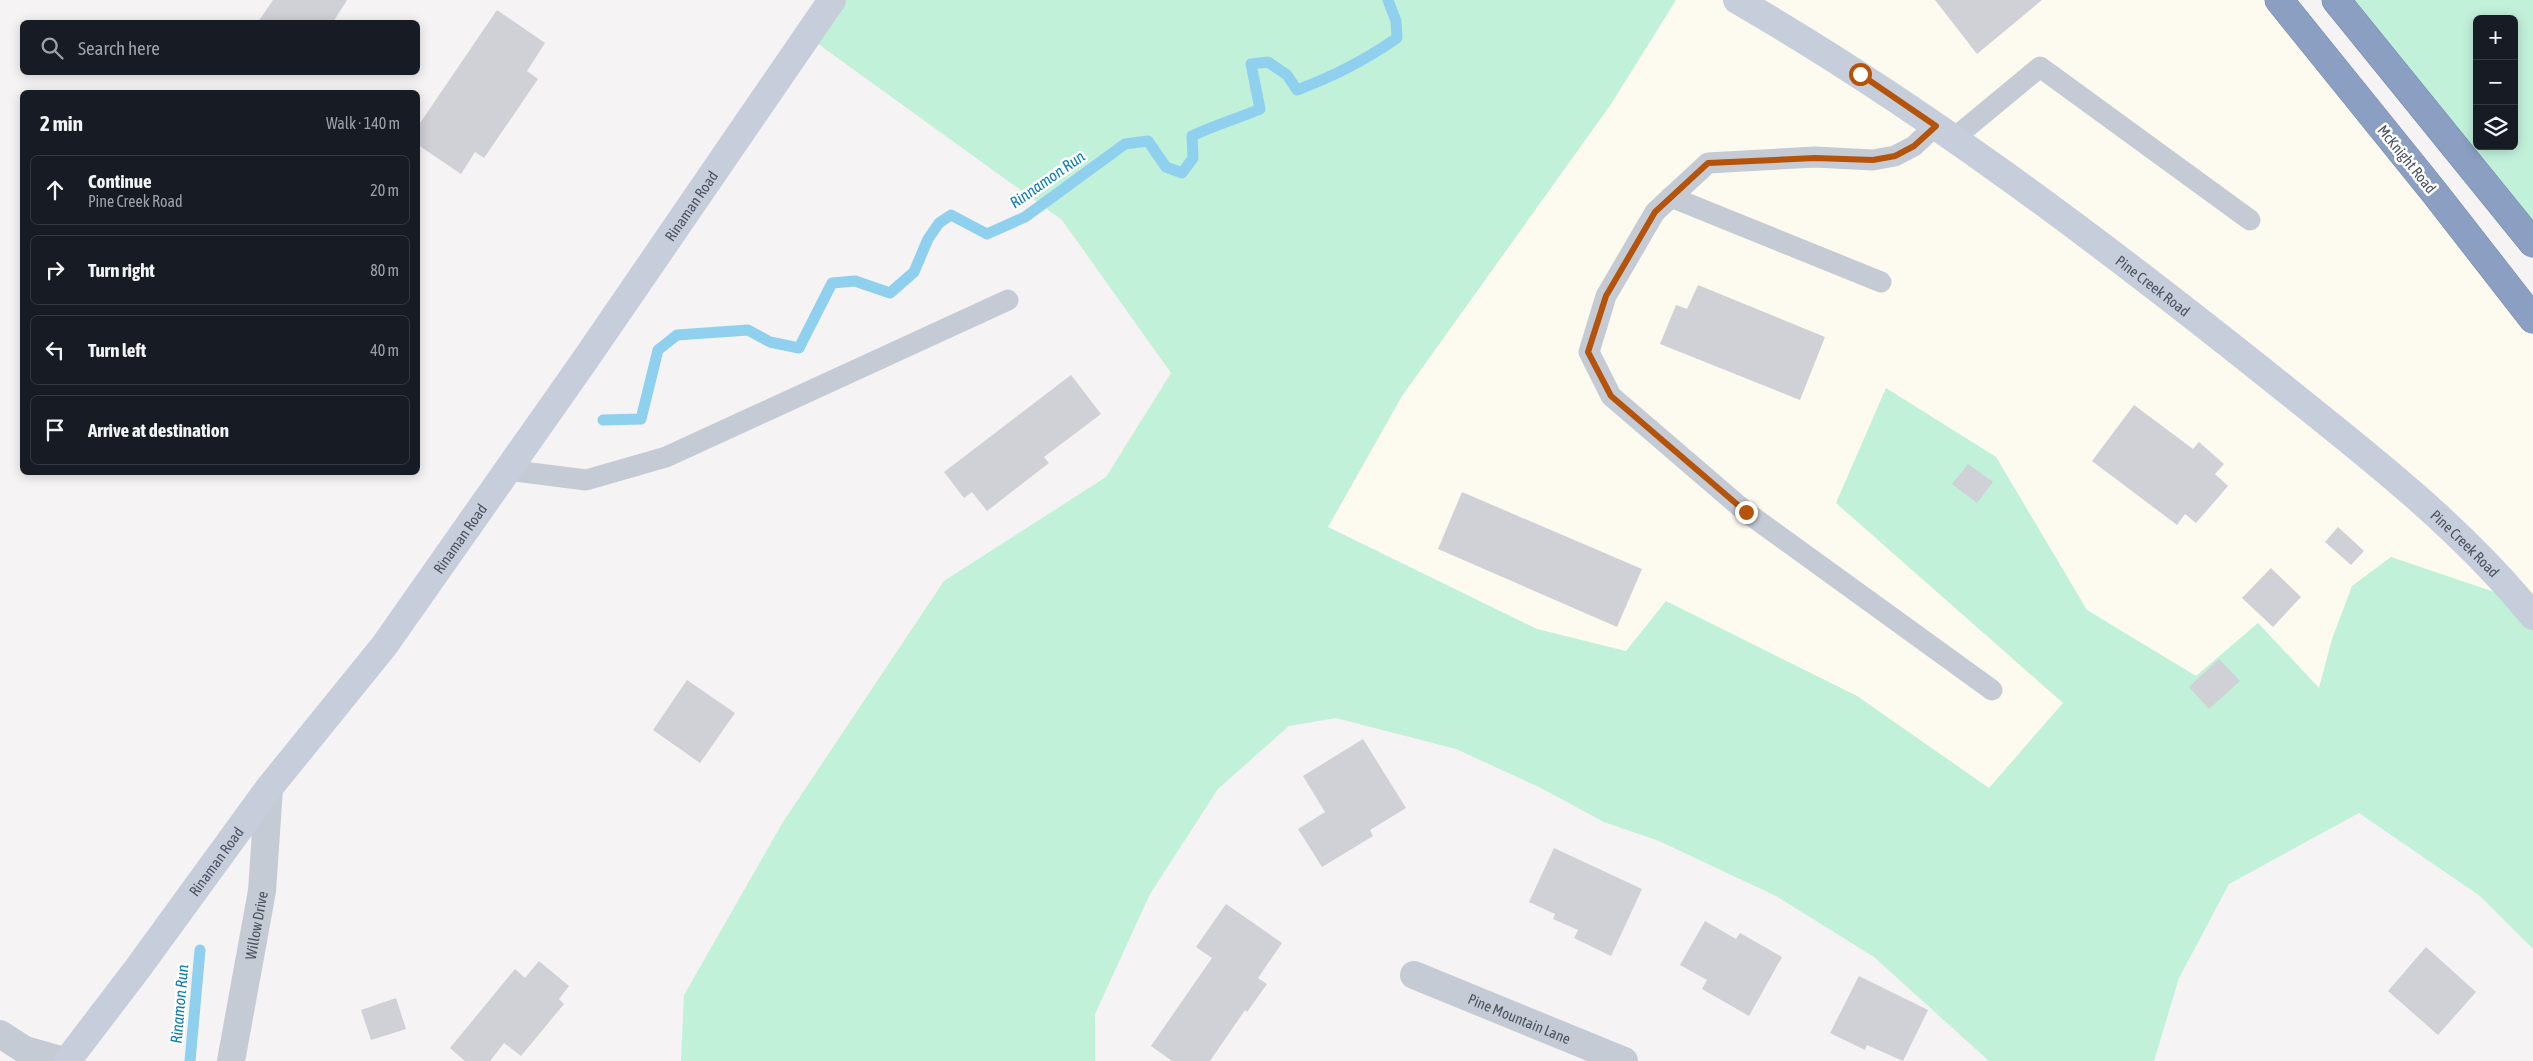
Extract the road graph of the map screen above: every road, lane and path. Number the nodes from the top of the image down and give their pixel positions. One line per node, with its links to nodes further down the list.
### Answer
1 (832, 0): 12 (street, Rinaman Road)
2 (2278, 0): 11 (highway, McKnight Road)
3 (2336, 0): 8 (highway)
4 (1744, 2): 5 (street, Pine Creek Road)
5 (1944, 132): 6 (lane); 7 (lane); 13 (street, Pine Creek Road)
6 (1671, 196): 9 (lane); 14 (lane)
7 (2250, 220)
8 (2533, 243)
9 (1881, 282)
10 (1008, 300): 12 (lane)
11 (2533, 319)
12 (507, 470): 15 (street, Rinaman Road)
13 (2533, 616)
14 (1992, 690)
15 (269, 788): 18 (street, Rinaman Road); 19 (street, Willow Drive)
16 (1414, 976): 20 (street, Pine Mountain Lane)
17 (0, 1034): 18 (street)
18 (65, 1061)
19 (231, 1061)
20 (1624, 1061)

